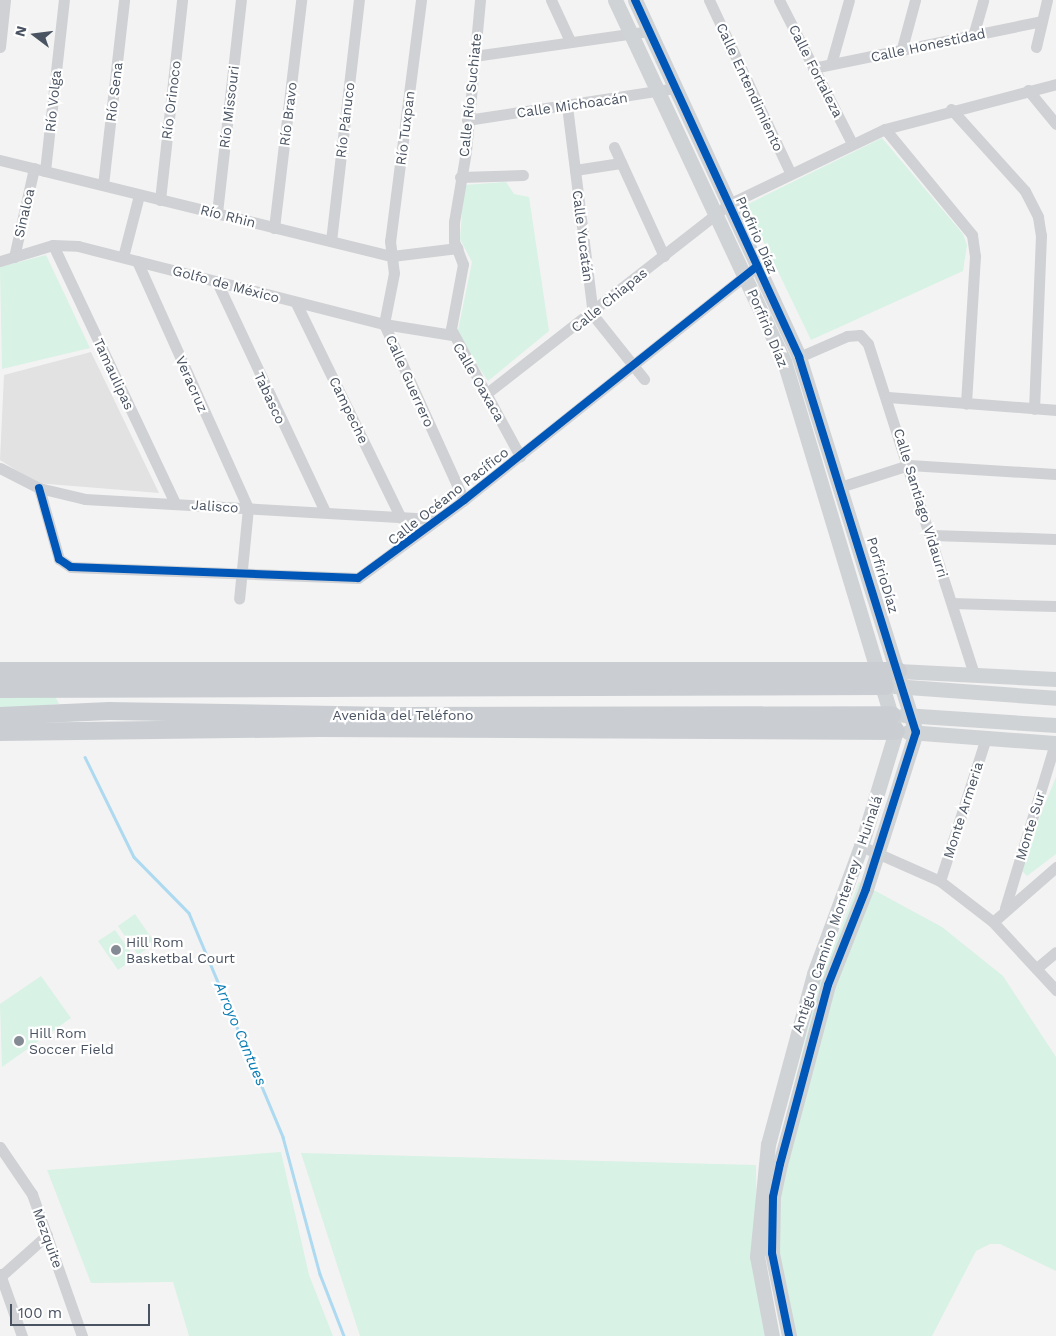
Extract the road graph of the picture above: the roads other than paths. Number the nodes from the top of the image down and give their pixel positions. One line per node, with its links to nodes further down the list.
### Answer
1 (5, 0): 24 (street)
2 (64, 0): 43 (street, Río Volga)
3 (124, 0): 48 (street, Río Sena)
4 (182, 0): 50 (street, Río Orinoco)
5 (241, 0): 52 (street, Río Missouri)
6 (301, 0): 53 (street, Río Bravo)
7 (358, 0): 54 (street, Río Pánuco)
8 (421, 0): 57 (street, Río Tuxpan)
9 (480, 0): 27 (street, Calle Río Suchiate)
10 (551, 0): 23 (street)
11 (615, 0): 21 (street)
12 (635, 0): 20 (street, Profirio Díaz)
13 (709, 0): 45 (street, Calle Entendimiento)
14 (849, 0): 28 (street)
15 (915, 0): 26 (street)
16 (983, 0): 22 (street)
17 (1047, 0): 19 (street)
18 (782, 2): 29 (street, Calle Fortaleza)
19 (1041, 21): 22 (street, Calle Honestidad); 25 (street)
20 (650, 31): 21 (street); 31 (street, Profirio Díaz)
21 (629, 34): 23 (street); 33 (street)
22 (973, 36): 26 (street, Calle Honestidad)
23 (570, 41): 27 (street)
24 (0, 47)
25 (1036, 47)
26 (901, 52): 28 (street, Calle Honestidad)
27 (474, 56): 36 (street, Calle Río Suchiate)
28 (831, 64): 29 (street, Calle Honestidad)
29 (814, 68): 39 (street, Calle Fortaleza)
30 (1056, 84): 32 (street, Calle Chiapas)
31 (677, 88): 33 (street, Calle Michoacán); 51 (street, Profirio Díaz)
32 (1028, 90): 35 (street, Calle Chiapas); 37 (street)
33 (658, 92): 34 (street, Calle Michoacán); 51 (street)
34 (567, 106): 36 (street, Calle Michoacán); 44 (street, Calle Yucatán)
35 (951, 109): 38 (street, Calle Chiapas); 75 (street)
36 (466, 120): 47 (street, Calle Río Suchiate)
37 (1056, 124)
38 (886, 129): 39 (street, Calle Chiapas); 74 (street)
39 (852, 143): 45 (street, Calle Chiapas)
40 (614, 147): 42 (street)
41 (0, 160): 43 (street, Río Rhin)
42 (620, 163): 44 (street); 58 (street)
43 (40, 170): 48 (street, Río Rhin); 59 (street, Sinaloa)
44 (575, 170): 66 (street, Calle Yucatán)
45 (791, 174): 51 (street, Calle Chiapas)
46 (524, 175): 47 (street)
47 (460, 177): 56 (street, Calle Río Suchiate)
48 (103, 185): 49 (street, Río Rhin)
49 (139, 195): 50 (street, Río Rhin); 60 (street)
50 (160, 200): 52 (street, Río Rhin)
51 (723, 209): 58 (street, Calle Chiapas); 63 (street, Profirio Díaz)
52 (217, 213): 53 (street, Río Rhin)
53 (274, 228): 54 (street, Río Rhin)
54 (331, 241): 57 (street, Río Rhin)
55 (53, 245): 59 (street, Golfo de México); 60 (street, Golfo de México); 84 (street, Tamaulipas)
56 (458, 248): 57 (street, Río Rhin); 68 (street, Calle Río Suchiate)
57 (392, 256): 67 (street, Calle Guerrero)
58 (664, 256): 66 (street, Calle Chiapas)
59 (14, 257): 61 (street, Golfo de México)
60 (123, 257): 62 (street, Golfo de México)
61 (0, 261)
62 (137, 261): 64 (street, Golfo de México); 85 (street, Veracruz)
63 (751, 270): 69 (street, Profirio Díaz); 70 (street, Calle Océano Pacífico); 99 (street, Porfirio Díaz)
64 (217, 282): 65 (street, Golfo de México); 86 (street, Tabasco)
65 (296, 303): 67 (street, Golfo de México); 87 (street, Campeche)
66 (593, 315): 70 (street); 72 (street, Calle Chiapas)
67 (384, 324): 68 (street, Golfo de México); 83 (street, Calle Guerrero)
68 (452, 335): 72 (street, Calle Oaxaca)
69 (800, 357): 73 (street, Calle Santiago Vidaurri); 81 (street, Profirio Díaz)
70 (633, 363): 71 (street); 77 (street, Calle Océano Pacífico)
71 (644, 379)
72 (487, 393): 77 (street, Calle Oaxaca)
73 (888, 398): 74 (street); 78 (street, Calle Santiago Vidaurri)
74 (966, 404): 75 (street)
75 (1034, 409): 76 (street)
76 (1056, 410)
77 (520, 456): 83 (street, Calle Océano Pacífico)
78 (909, 465): 80 (street); 81 (street); 89 (street, Calle Santiago Vidaurri)
79 (0, 468): 82 (street, Jalisco)
80 (1056, 474)
81 (843, 486): 99 (street, PorfirioDíaz)
82 (39, 488): 84 (street, Jalisco); 91 (street, Calle Océano Pacífico)
83 (464, 500): 88 (street, Calle Océano Pacífico)
84 (176, 503): 85 (street, Jalisco)
85 (248, 508): 86 (street, Jalisco); 91 (street)
86 (325, 512): 87 (street, Jalisco)
87 (401, 518): 88 (street, Jalisco)
88 (437, 519): 91 (street, Calle Océano Pacífico)
89 (932, 535): 90 (street); 93 (street, Calle Santiago Vidaurri)
90 (1056, 539)
91 (241, 574): 92 (street)
92 (239, 599)
93 (952, 603): 94 (street); 96 (street, Calle Santiago Vidaurri)
94 (1056, 606)
95 (0, 671): 97 (main road)
96 (974, 675): 99 (street); 100 (street)
97 (65, 678): 98 (main road); 103 (main road); 105 (main road)
98 (93, 678): 101 (main road); 102 (main road)
99 (892, 679): 101 (main road); 104 (street); 106 (street); 110 (street)
100 (1056, 679)
101 (607, 681): 102 (main road)
102 (187, 685): 108 (main road)
103 (0, 689)
104 (1056, 698)
105 (67, 712): 107 (main road, Avenida del Teléfono); 108 (main road, Avenida del Teléfono)
106 (913, 715): 110 (street); 111 (street); 113 (street)
107 (0, 716)
108 (193, 721): 109 (main road, Avenida del Teléfono); 112 (main road)
109 (681, 723): 110 (main road); 110 (main road, Avenida del Teléfono)
110 (894, 723): 113 (street); 116 (street, Antiguo Camino Monterrey - Huinalá)
111 (1056, 725)
112 (0, 732)
113 (916, 732): 114 (street); 117 (street, Antiguo Camino Monterrey - Huinalá)
114 (986, 738): 115 (street); 119 (street, Monte Armeria)
115 (1056, 743): 120 (street, Monte Sur)
116 (861, 846): 117 (street); 130 (street, Antiguo Camino Monterrey - Huinalá)
117 (878, 853): 119 (street); 131 (street, Antiguo Camino Monterrey - Huinalá)
118 (1056, 867): 120 (street)
119 (940, 881): 121 (street)
120 (1006, 908): 121 (street)
121 (993, 922): 123 (street)
122 (1056, 952): 123 (street)
123 (1038, 967): 124 (street)
124 (1056, 990)
125 (0, 1147): 126 (street, Mezquite)
126 (47, 1235): 127 (street); 129 (street, Mezquite)
127 (0, 1275): 128 (street)
128 (22, 1336)
129 (82, 1336)
130 (772, 1336)
131 (789, 1336)

